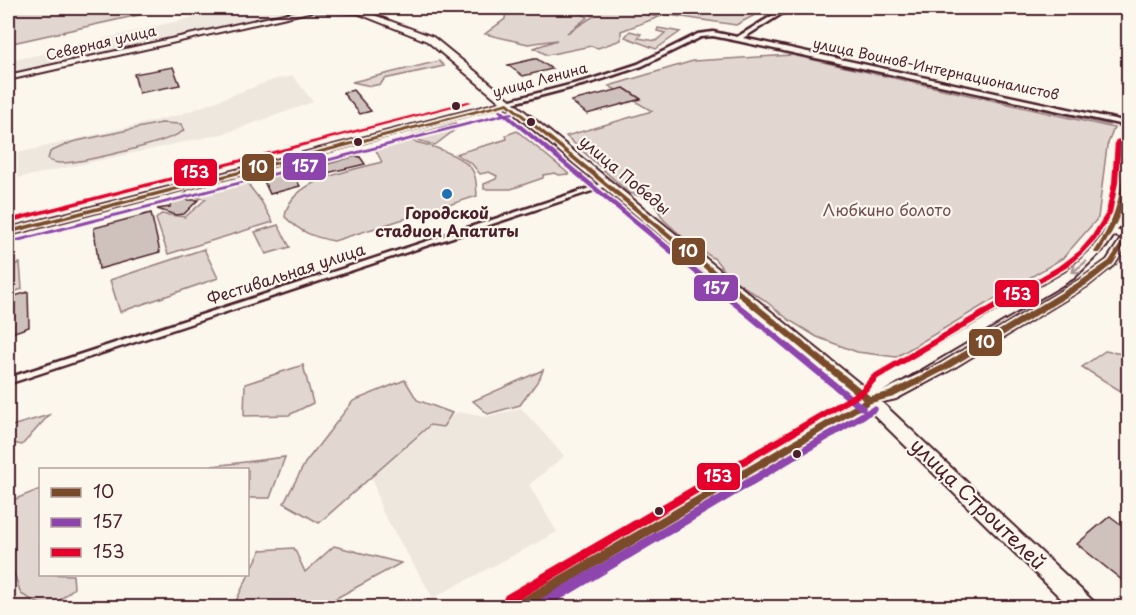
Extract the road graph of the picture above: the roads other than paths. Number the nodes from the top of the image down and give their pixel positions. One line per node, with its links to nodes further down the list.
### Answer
1 (342, 8): 4 (main road, Северная улица); 5 (main road, улица Победы)
2 (788, 8): 3 (street)
3 (738, 39): 5 (street, улица Ленина); 6 (street, улица Воинов-Интернационалистов)
4 (8, 78)
5 (508, 103): 8 (main road, улица Победы); 9 (street, улица Ленина)
6 (1128, 124)
7 (1128, 141): 10 (main road)
8 (608, 184): 12 (street, Фестивальная улица); 13 (main road, улица Победы)
9 (8, 232)
10 (1113, 232): 11 (street); 13 (main road, one-way to 13)
11 (1128, 236): 13 (main road)
12 (8, 381)
13 (869, 400): 14 (street); 15 (main road, улица Строителей)
14 (514, 608)
15 (1086, 608)

